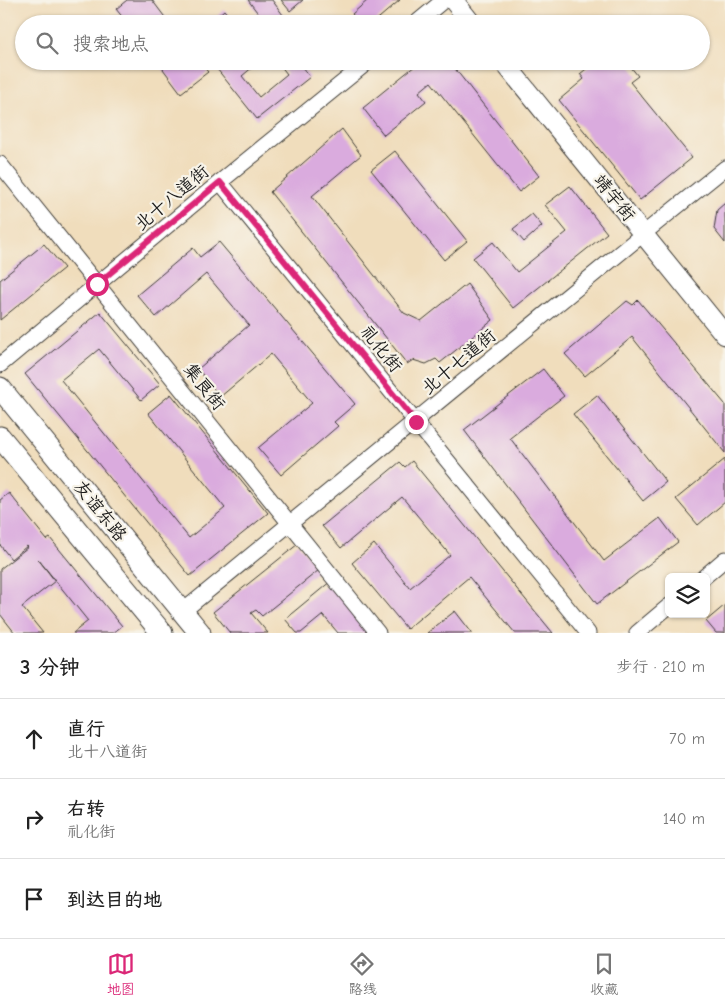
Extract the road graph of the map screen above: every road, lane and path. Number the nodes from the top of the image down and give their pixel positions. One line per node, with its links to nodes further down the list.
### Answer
1 (444, 0): 3 (street)
2 (453, 0): 4 (main road)
3 (426, 15)
4 (465, 15)
5 (358, 70): 9 (street, 北十八道街)
6 (510, 70): 10 (main road, 靖宇街)
7 (0, 164): 11 (street, 集良街)
8 (725, 168): 10 (street, 北十七道街)
9 (220, 182): 11 (street, 北十八道街); 15 (street, 礼化街)
10 (643, 234): 12 (main road, 靖宇街); 15 (street, 北十七道街)
11 (97, 284): 13 (street, 北十八道街); 17 (street, 集良街)
12 (725, 335)
13 (0, 364)
14 (0, 388): 21 (highway, 友谊东路)
15 (416, 422): 17 (street, 北十七道街); 25 (street, 礼化街)
16 (3, 447): 22 (highway, 友谊东路)
17 (290, 524): 21 (street, 北十七道街); 24 (street, 集良街)
18 (725, 559): 19 (street)
19 (709, 573)
20 (665, 609): 26 (street)
21 (182, 612): 23 (highway, 友谊东路)
22 (162, 633)
23 (200, 633)
24 (378, 633)
25 (588, 633)
26 (637, 633)

